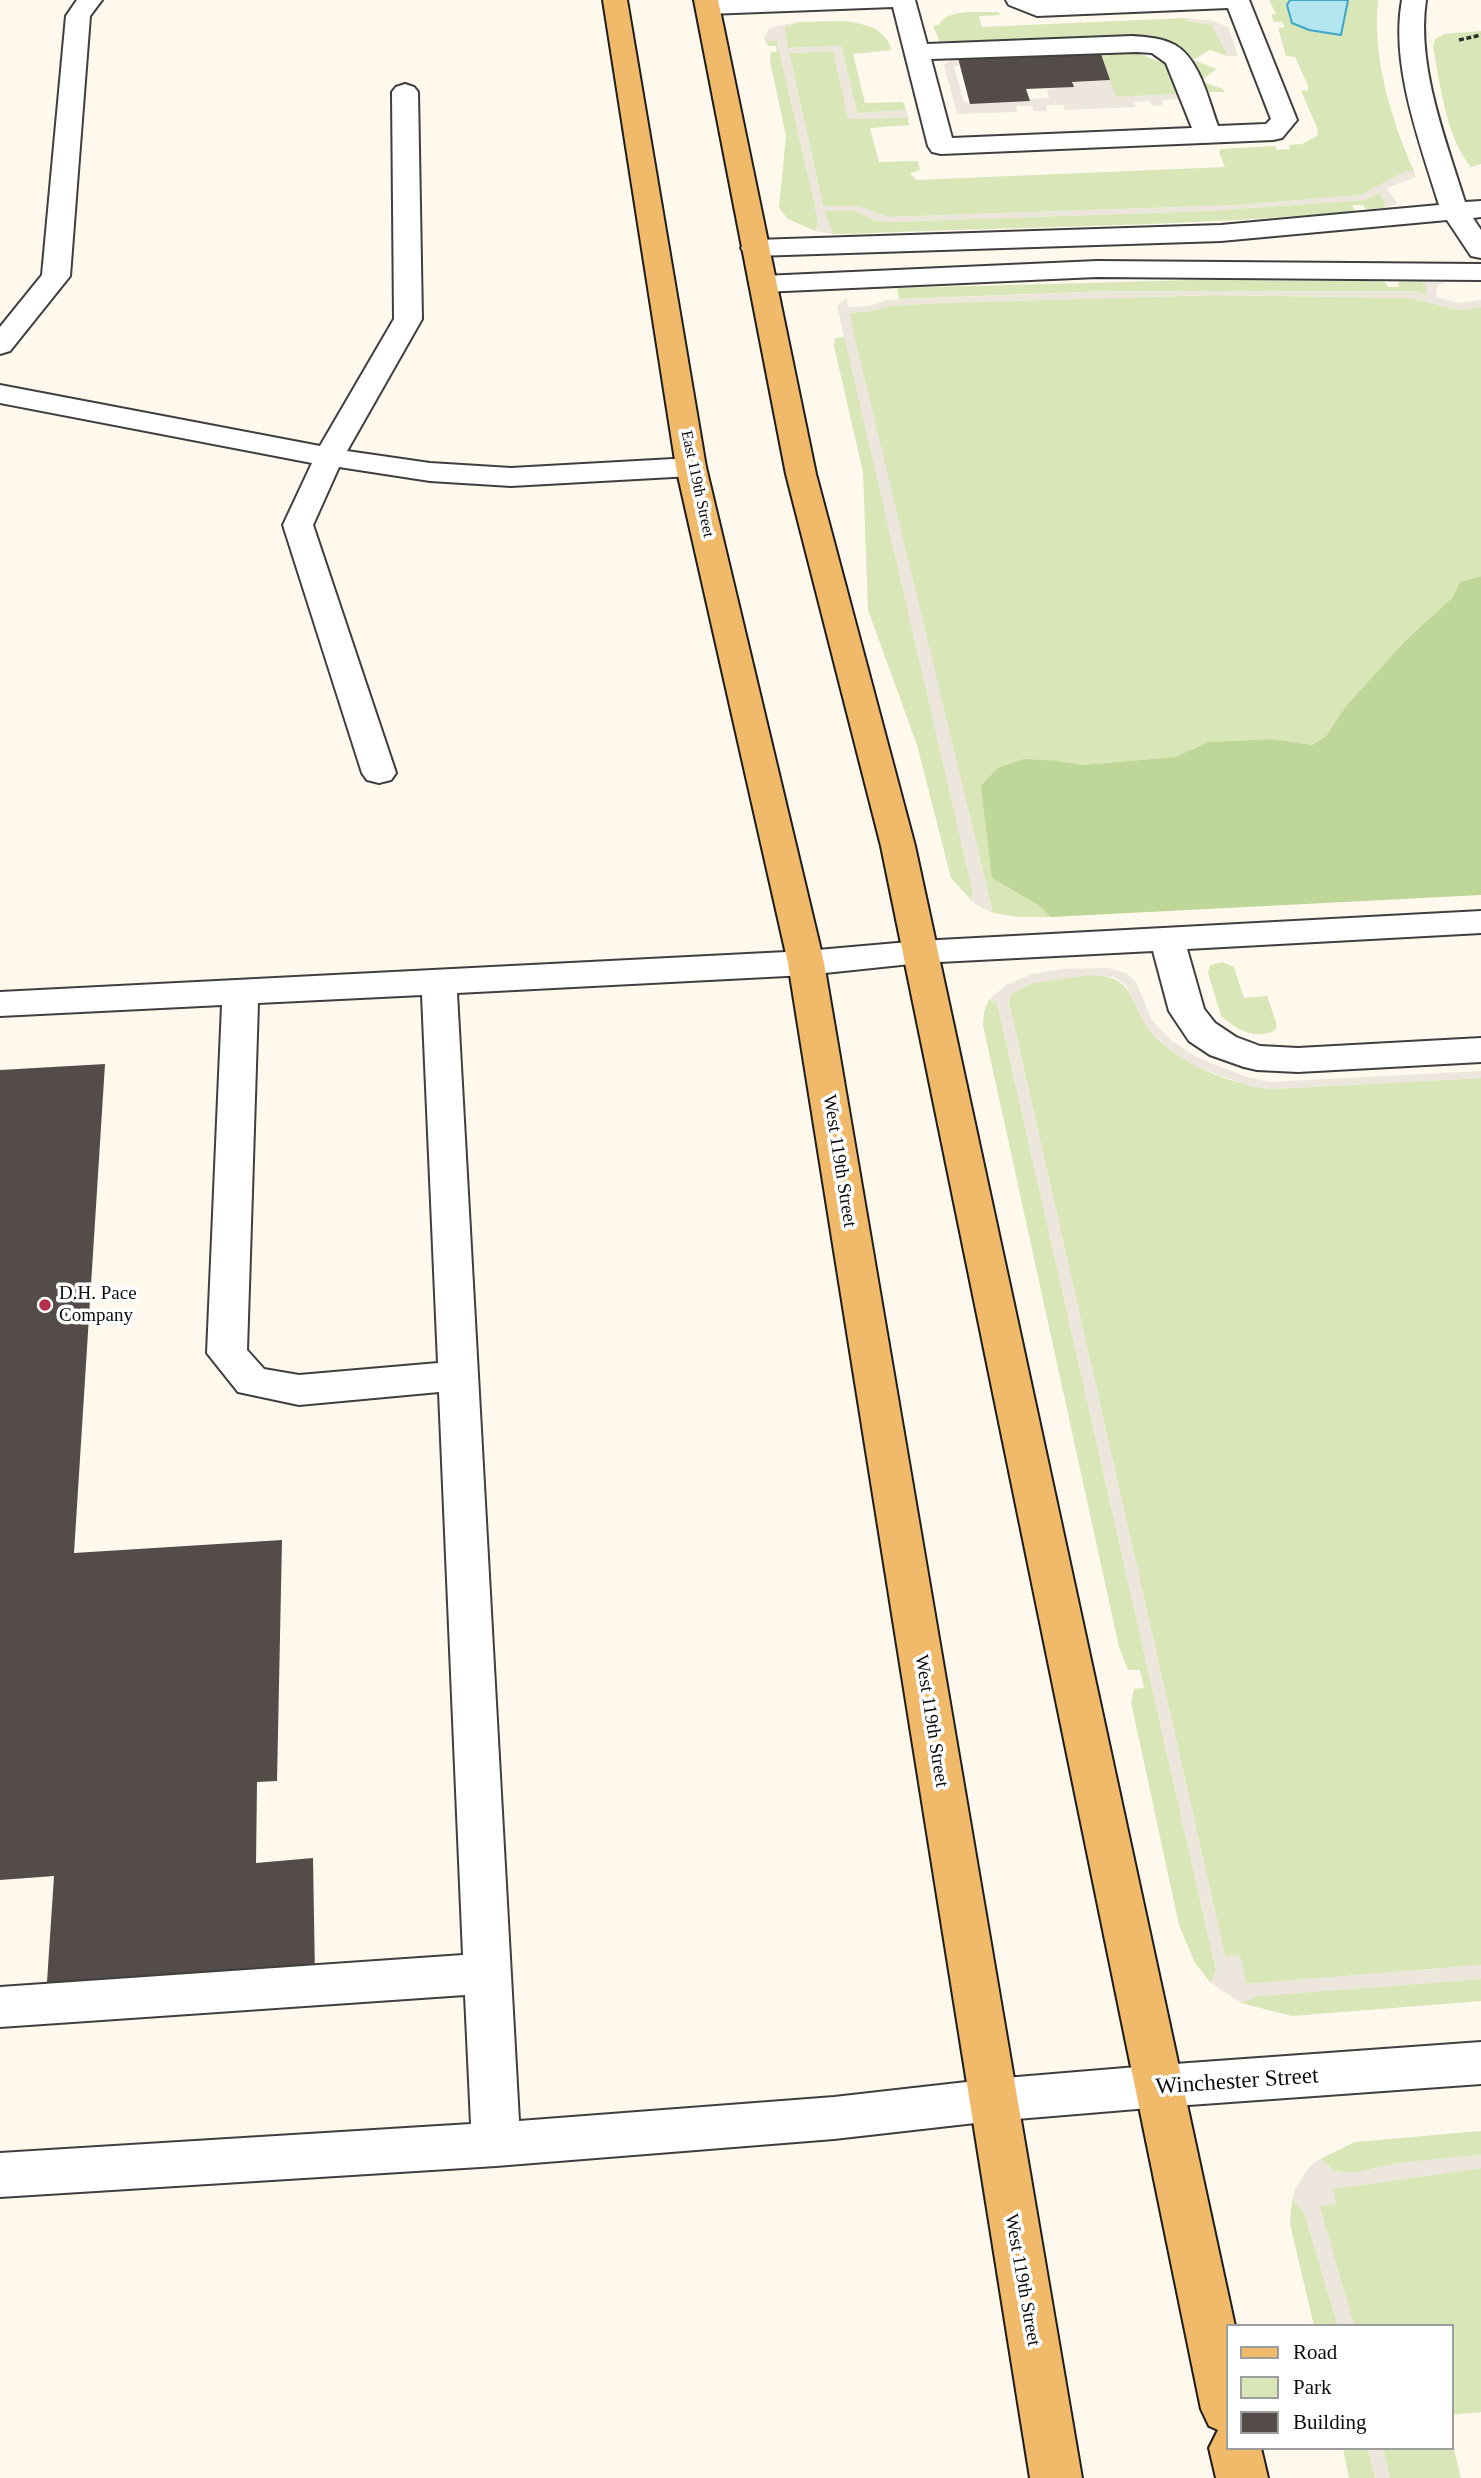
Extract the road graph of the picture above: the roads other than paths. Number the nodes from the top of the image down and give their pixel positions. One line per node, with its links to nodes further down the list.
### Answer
1 (90, 0): 18 (street)
2 (615, 0): 21 (main road, East 119th Street)
3 (892, 0): 8 (street)
4 (903, 0): 10 (street)
5 (1018, 0): 6 (street)
6 (1237, 0): 12 (street)
7 (1414, 0): 13 (street)
8 (860, 1): 9 (street)
9 (707, 4): 14 (main road)
10 (917, 52): 12 (street); 12 (street)
11 (405, 92): 20 (street)
12 (1208, 136)
13 (1468, 211): 14 (street); 15 (street)
14 (755, 248): 17 (main road)
15 (1481, 250)
16 (1481, 272): 17 (street)
17 (763, 284): 25 (main road)
18 (0, 345)
19 (0, 394): 20 (street)
20 (329, 457): 21 (street); 22 (street)
21 (691, 467): 26 (main road, East 119th Street)
22 (379, 773)
23 (1481, 922): 24 (street)
24 (1167, 939): 25 (street); 30 (street)
25 (920, 952): 26 (street); 35 (main road)
26 (806, 963): 27 (street); 36 (main road, West 119th Street)
27 (439, 982): 28 (street); 31 (street)
28 (240, 992): 29 (street); 31 (street)
29 (0, 1004)
30 (1481, 1050)
31 (458, 1376): 32 (street)
32 (488, 1973): 33 (street); 37 (street)
33 (0, 2007)
34 (1481, 2063): 35 (street, Winchester Street)
35 (1161, 2086): 36 (street, Winchester Street); 39 (main road)
36 (993, 2100): 37 (street, Winchester Street); 41 (main road, West 119th Street)
37 (496, 2144): 38 (street, Winchester Street)
38 (0, 2175)
39 (1226, 2404)
40 (1236, 2450): 42 (main road)
41 (1056, 2478)
42 (1242, 2478)

